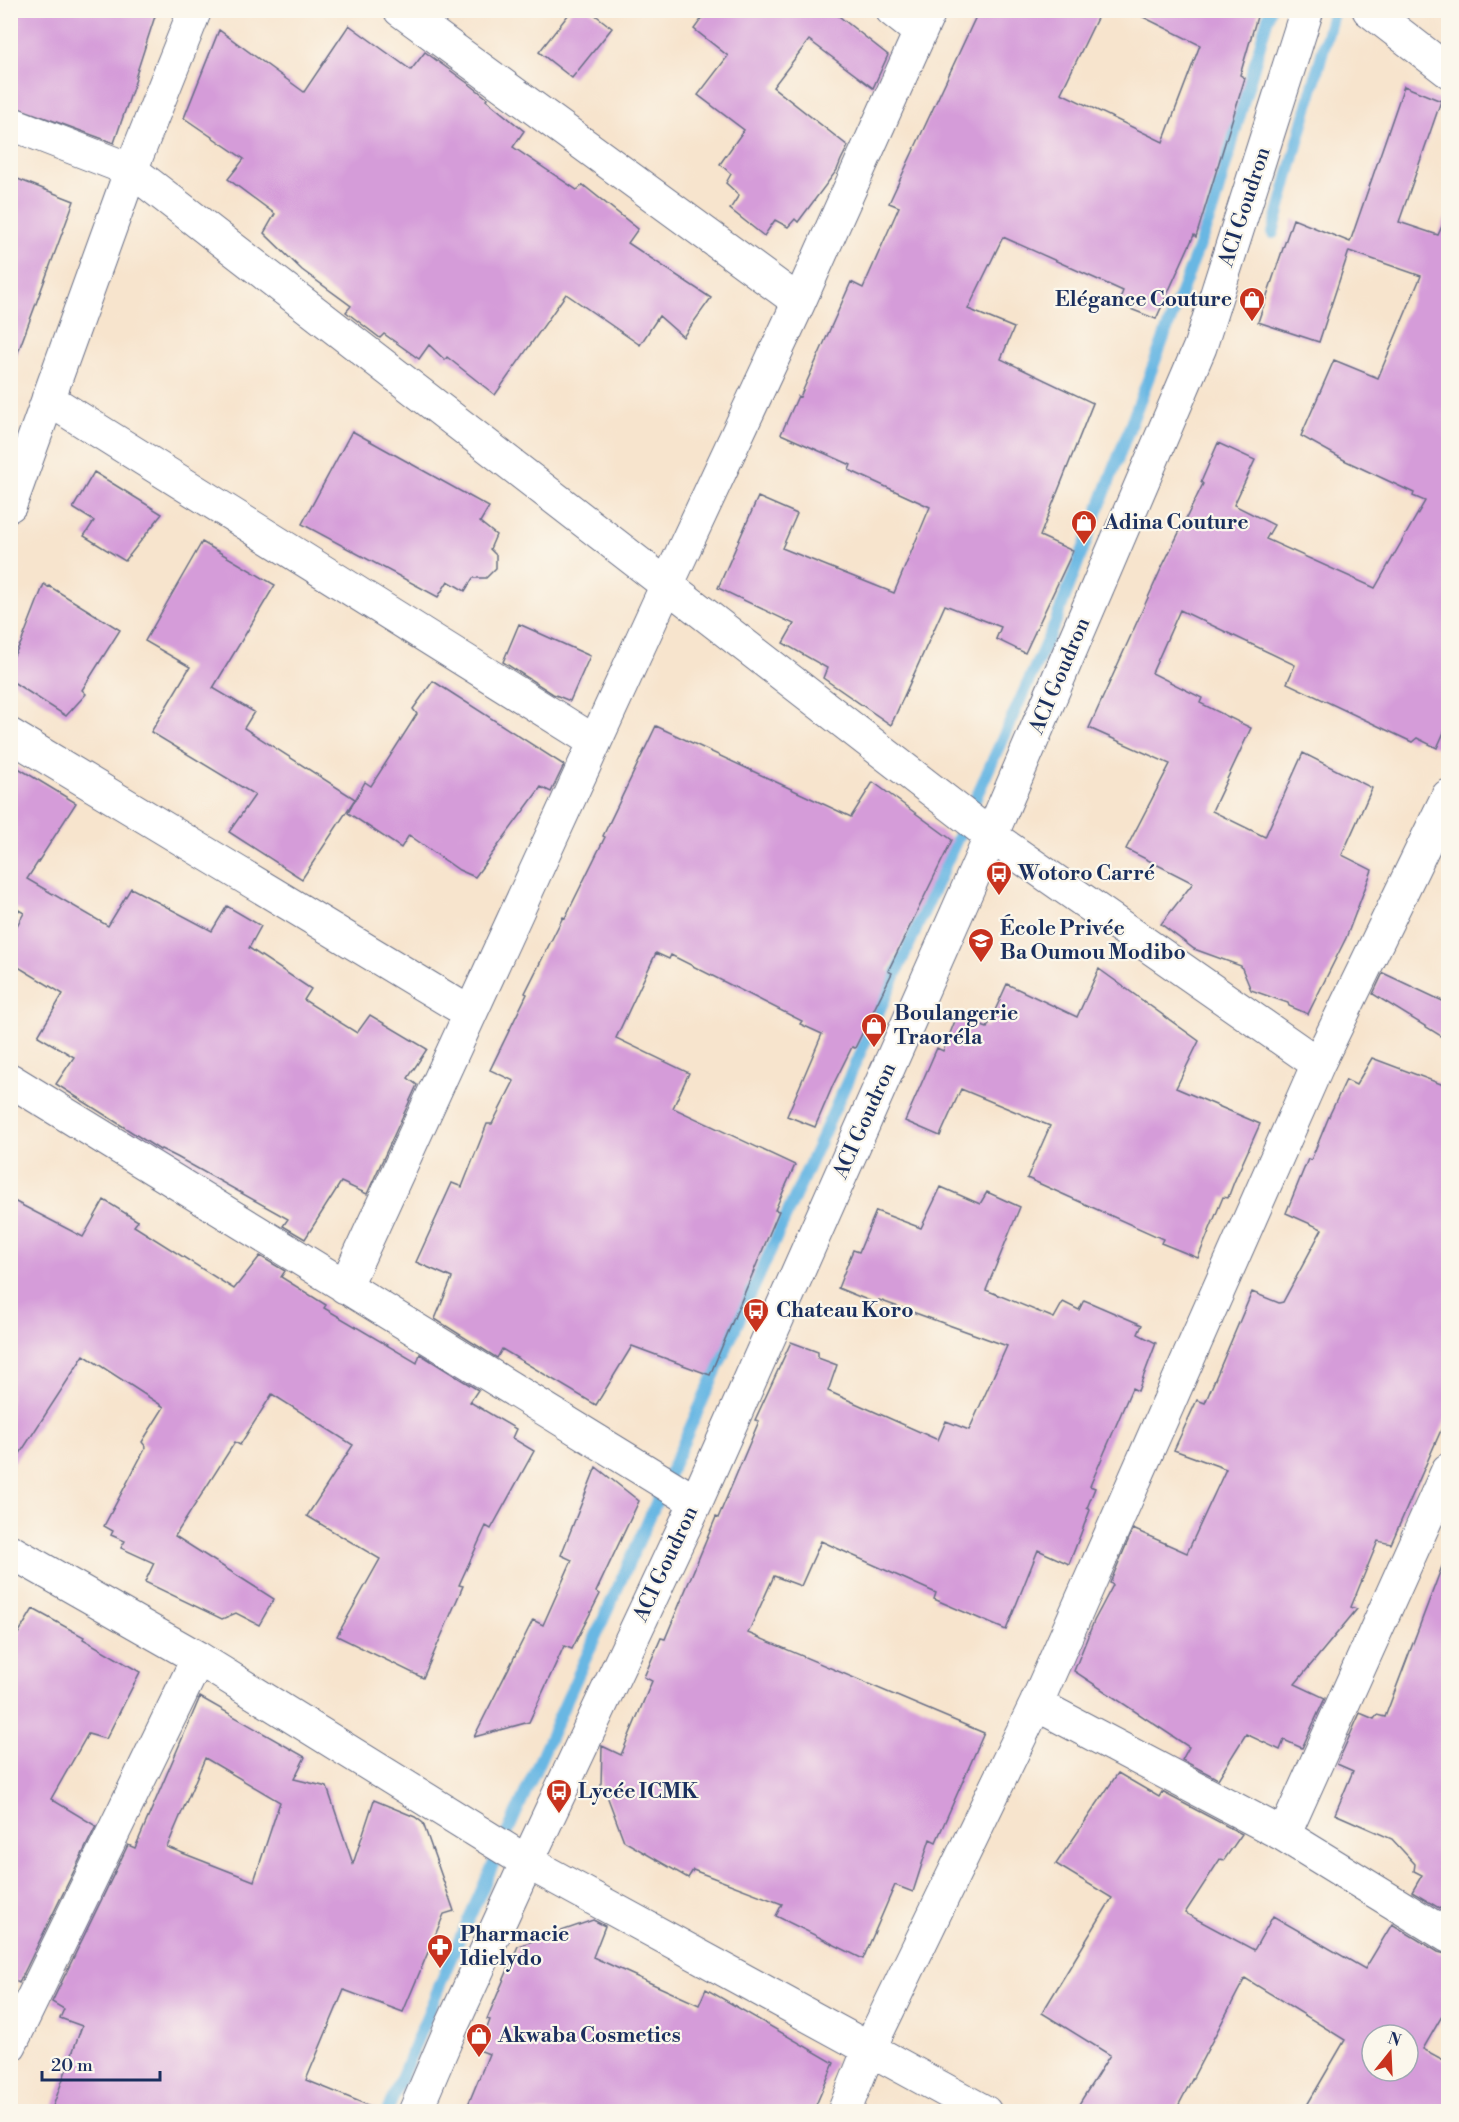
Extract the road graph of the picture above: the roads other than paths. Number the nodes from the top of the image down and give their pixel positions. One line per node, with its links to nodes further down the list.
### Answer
1 (195, 10): 9 (street)
2 (400, 10): 10 (street)
3 (892, 10): 6 (street)
4 (1307, 10): 17 (street, ACI Goudron)
5 (1369, 10): 7 (street)
6 (925, 21): 10 (street)
7 (1449, 71)
8 (10, 123): 9 (street)
9 (131, 170): 11 (street); 13 (street)
10 (799, 302): 13 (street)
11 (48, 399): 12 (street); 15 (street)
12 (10, 505)
13 (667, 585): 15 (street); 17 (street)
14 (10, 735): 18 (street)
15 (595, 742): 18 (street)
16 (1449, 796): 19 (street)
17 (992, 836): 19 (street); 23 (street, ACI Goudron)
18 (471, 1013): 21 (street)
19 (1318, 1064): 26 (street)
20 (10, 1080): 21 (street)
21 (345, 1287): 23 (street)
22 (1449, 1470): 27 (street)
23 (696, 1502): 28 (street, ACI Goudron)
24 (10, 1551): 25 (street)
25 (198, 1658): 28 (street); 30 (street)
26 (1036, 1704): 27 (street); 31 (street)
27 (1284, 1835): 29 (street)
28 (527, 1862): 31 (street); 32 (street, ACI Goudron)
29 (1449, 1936)
30 (13, 2029)
31 (870, 2047): 33 (street); 34 (street)
32 (415, 2112)
33 (844, 2112)
34 (985, 2112)

